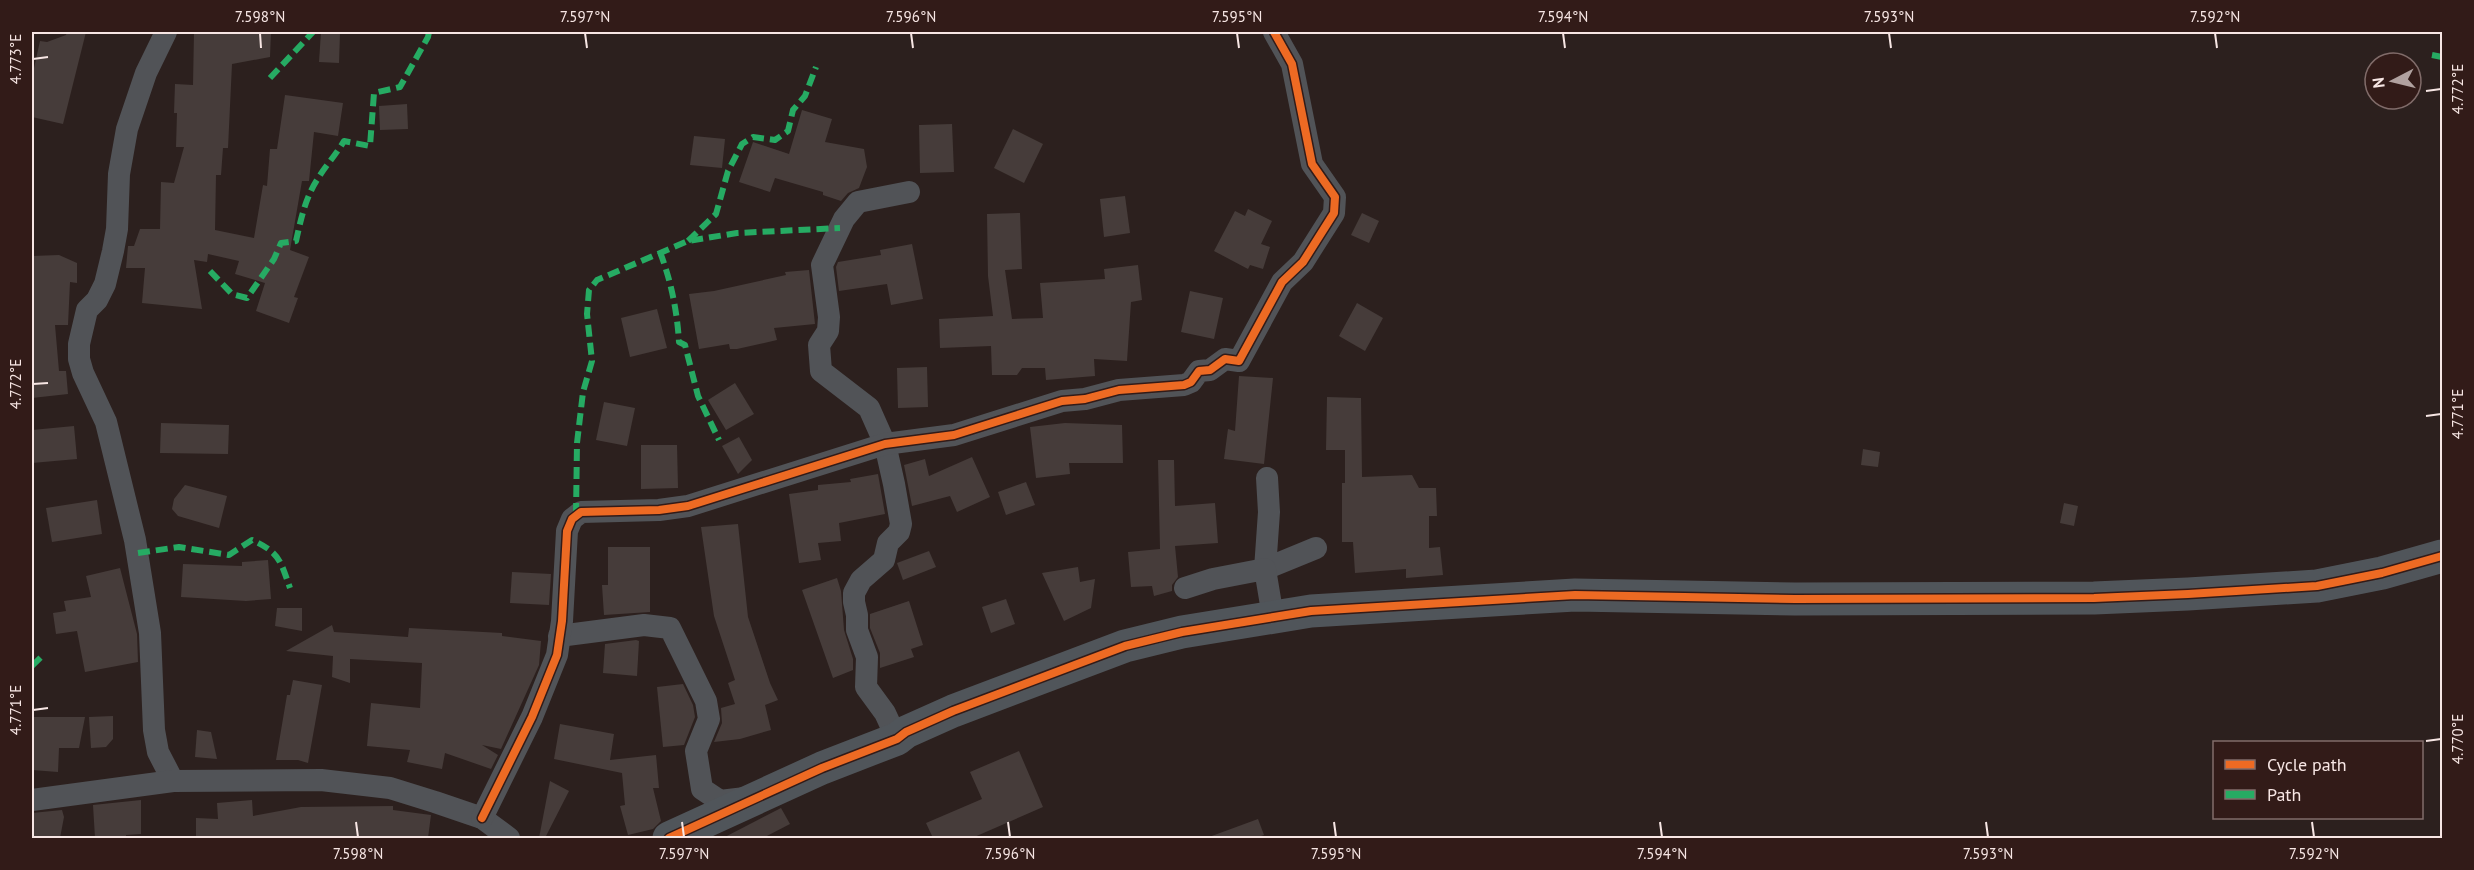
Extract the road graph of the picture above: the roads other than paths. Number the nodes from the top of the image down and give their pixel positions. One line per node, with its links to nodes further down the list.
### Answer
1 (166, 32): 13 (street)
2 (1274, 32): 4 (street)
3 (909, 192): 4 (street)
4 (885, 444): 11 (street); 12 (street)
5 (1267, 478): 8 (street)
6 (1316, 549): 8 (street)
7 (2442, 556): 10 (street)
8 (1265, 569): 9 (street); 10 (street)
9 (1185, 588)
10 (1273, 616): 12 (street)
11 (560, 636): 16 (street); 18 (street)
12 (897, 739): 16 (street)
13 (158, 752): 14 (street); 15 (street)
14 (173, 782): 15 (street); 18 (street)
15 (151, 784): 17 (street)
16 (761, 795): 20 (street)
17 (32, 800)
18 (482, 818): 19 (street)
19 (509, 838)
20 (669, 838)

